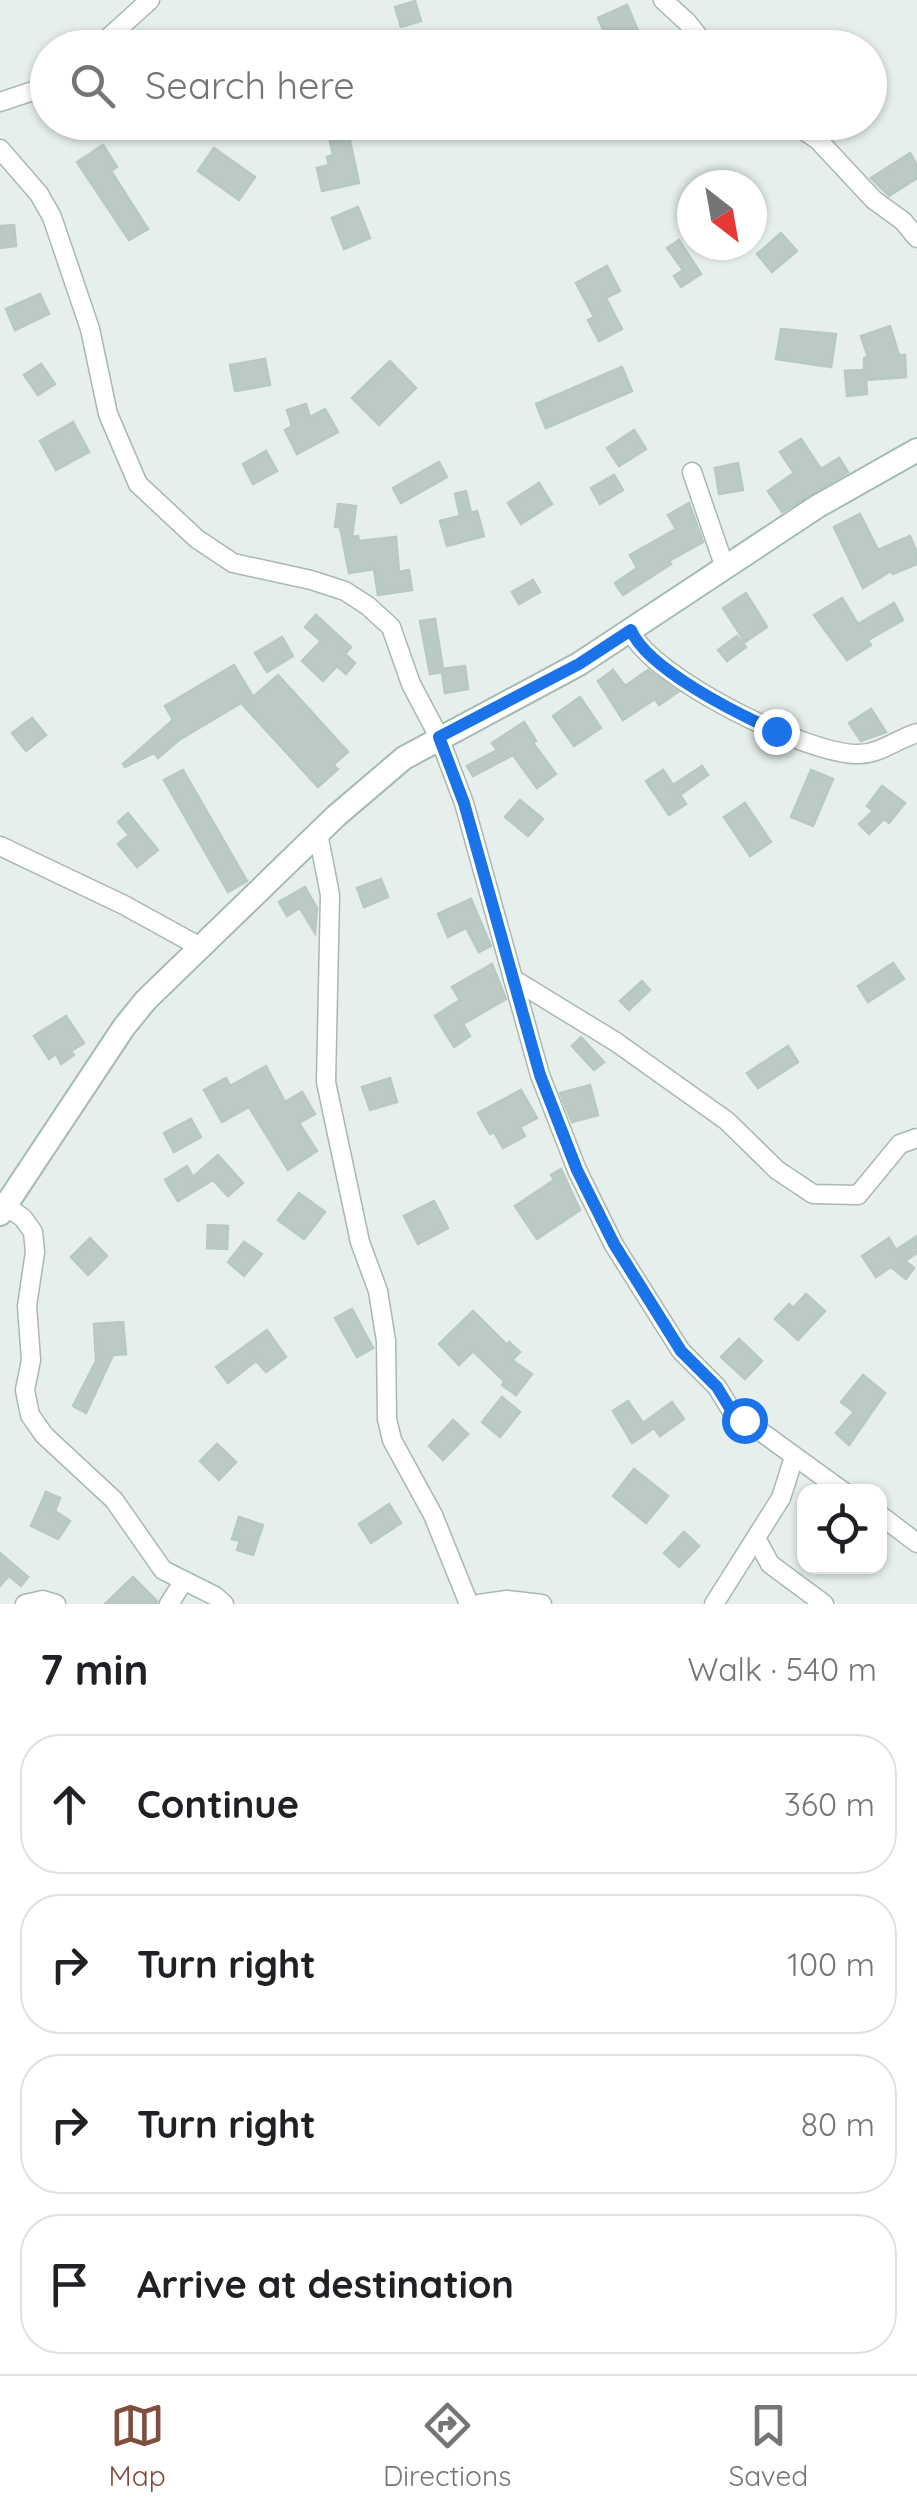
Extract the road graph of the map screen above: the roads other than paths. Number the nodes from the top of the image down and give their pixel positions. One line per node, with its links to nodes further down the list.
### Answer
1 (150, 0): 3 (street)
2 (662, 0): 4 (street)
3 (117, 30)
4 (694, 30)
5 (30, 92): 6 (street)
6 (0, 102)
7 (818, 140): 9 (street)
8 (0, 149): 15 (street)
9 (917, 238)
10 (917, 450): 12 (main road)
11 (692, 472): 12 (street)
12 (725, 568): 13 (main road)
13 (631, 630): 14 (street); 15 (main road)
14 (917, 733)
15 (439, 737): 16 (main road); 19 (street)
16 (318, 833): 18 (main road); 32 (street)
17 (0, 846): 18 (street)
18 (202, 948): 21 (main road)
19 (513, 979): 20 (street); 22 (street)
20 (917, 1138)
21 (2, 1207): 27 (street)
22 (794, 1457): 23 (street); 25 (street)
23 (833, 1484)
24 (887, 1520): 26 (street)
25 (758, 1540): 35 (street); 36 (street)
26 (917, 1543)
27 (182, 1582): 30 (street); 31 (street)
28 (25, 1604): 29 (street)
29 (56, 1604)
30 (169, 1604)
31 (224, 1604)
32 (469, 1604)
33 (479, 1604): 34 (street)
34 (542, 1604)
35 (714, 1604)
36 (824, 1604)

